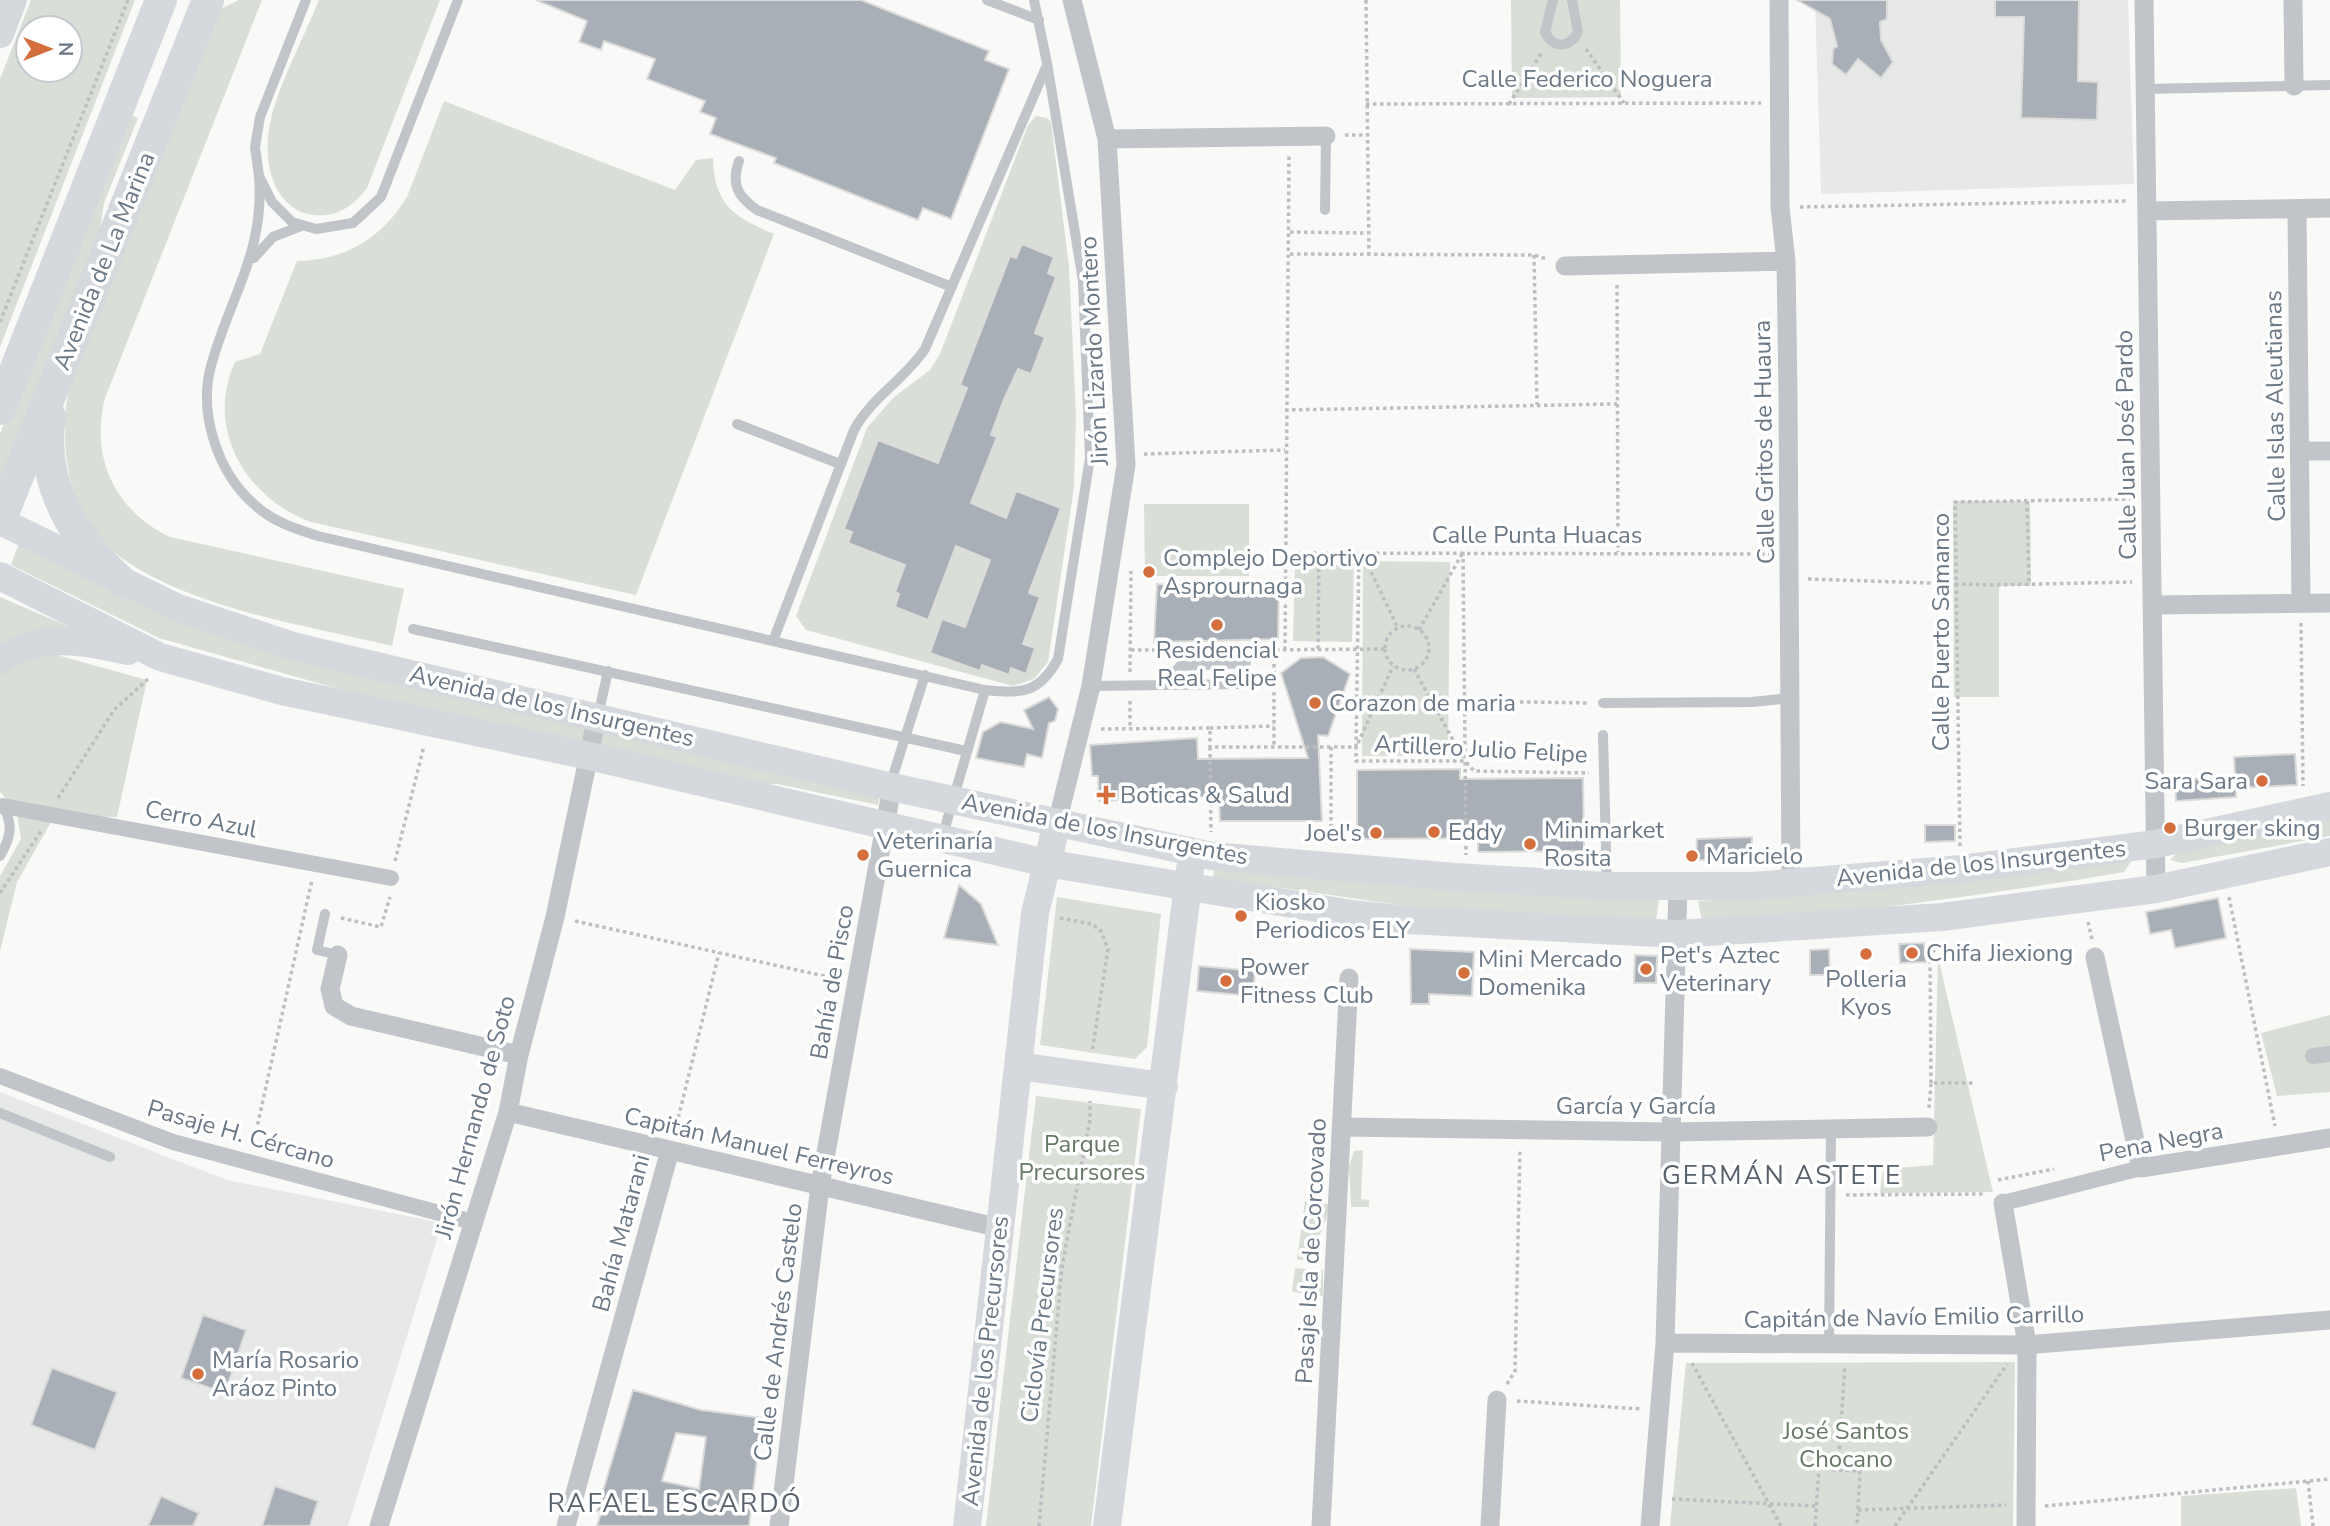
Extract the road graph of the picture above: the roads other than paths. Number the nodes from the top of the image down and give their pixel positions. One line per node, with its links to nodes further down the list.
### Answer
1 (13, 0): 15 (main road)
2 (161, 0): 16 (main road, Avenida de La Marina)
3 (208, 0): 17 (main road, Avenida de La Marina)
4 (306, 0): 26 (lane)
5 (458, 0): 31 (lane)
6 (986, 0): 14 (lane)
7 (1034, 0): 14 (lane)
8 (1072, 0): 24 (street, Jirón Lizardo Montero)
9 (1553, 0): 10 (lane)
10 (1572, 0)
11 (1779, 0): 33 (street, Calle Gritos de Huaura)
12 (2144, 0): 21 (street, Calle Juan José Pardo)
13 (2293, 0): 20 (street)
14 (1039, 20): 18 (lane)
15 (0, 34)
16 (147, 35): 17 (main road); 22 (main road, Avenida de La Marina)
17 (184, 61): 32 (main road, Avenida de La Marina)
18 (1047, 63): 36 (lane); 59 (lane)
19 (2330, 85): 20 (lane)
20 (2294, 86): 21 (lane)
21 (2145, 89): 27 (street, Calle Juan José Pardo)
22 (120, 105): 32 (main road); 38 (main road, Avenida de La Marina)
23 (1326, 136): 24 (street); 30 (lane)
24 (1107, 139): 58 (street, Jirón Lizardo Montero)
25 (739, 161): 36 (lane)
26 (259, 176): 31 (lane); 34 (lane)
27 (2147, 206): 29 (street); 48 (street, Calle Juan José Pardo)
28 (2330, 208): 29 (street)
29 (2297, 209): 40 (street, Calle Islas Aleutianas)
30 (1325, 210)
31 (301, 226): 34 (lane)
32 (116, 231): 37 (main road, Avenida de La Marina)
33 (1786, 261): 35 (street); 60 (street, Calle Gritos de Huaura)
34 (248, 266): 50 (lane)
35 (1566, 266)
36 (952, 287): 42 (lane)
37 (58, 379): 43 (main road, Avenida de La Marina); 45 (main road)
38 (0, 409)
39 (737, 424): 42 (lane)
40 (2301, 451): 41 (street); 46 (street, Calle Islas Aleutianas)
41 (2330, 451)
42 (841, 464): 50 (lane)
43 (0, 521): 45 (main road, Avenida de los Insurgentes)
44 (0, 576): 51 (main road, Avenida de los Insurgentes)
45 (123, 583): 62 (main road, Avenida de los Insurgentes)
46 (2301, 603): 47 (street); 48 (street)
47 (2330, 603)
48 (2152, 605): 75 (street, Calle Juan José Pardo)
49 (413, 629): 54 (lane)
50 (773, 641): 55 (lane)
51 (166, 659): 52 (main road); 66 (main road, Avenida de los Insurgentes)
52 (0, 660)
53 (1246, 663): 57 (lane)
54 (608, 671): 62 (lane); 64 (lane)
55 (925, 675): 59 (lane); 64 (lane)
56 (1243, 684): 57 (lane)
57 (1165, 685): 58 (lane)
58 (1091, 686): 71 (street, Jirón Lizardo Montero)
59 (985, 690): 65 (lane)
60 (1792, 698): 61 (lane); 80 (street, Calle Gritos de Huaura)
61 (1603, 703)
62 (597, 716): 66 (street, Jirón Hernando de Soto); 67 (main road, Avenida de los Insurgentes)
63 (1603, 735): 81 (lane)
64 (905, 737): 65 (lane); 67 (lane)
65 (966, 751): 68 (lane)
66 (589, 756): 72 (main road, Avenida de los Insurgentes); 90 (street, Jirón Hernando de Soto)
67 (891, 786): 68 (main road, Avenida de los Insurgentes); 72 (street, Bahía de Pisco)
68 (952, 799): 71 (main road, Avenida de los Insurgentes); 73 (lane)
69 (2, 805): 77 (lane); 79 (street, Cerro Azul)
70 (2317, 809): 75 (main road, Avenida de los Insurgentes)
71 (1057, 823): 74 (main road, Avenida de los Insurgentes); 78 (main road, Avenida de los Precursores)
72 (884, 825): 73 (main road, Avenida de los Insurgentes); 104 (street, Bahía de Pisco)
73 (942, 838): 78 (main road, Avenida de los Insurgentes)
74 (1202, 842): 81 (main road, Avenida de los Insurgentes); 82 (main road)
75 (2156, 844): 80 (main road, Avenida de los Insurgentes); 84 (street, Calle Juan José Pardo)
76 (2330, 852): 84 (main road, Avenida de los Insurgentes)
77 (0, 856)
78 (1046, 863): 82 (main road, Avenida de los Insurgentes); 91 (main road, Avenida de los Precursores)
79 (391, 878)
80 (1791, 884): 83 (main road, Avenida de los Insurgentes)
81 (1607, 886): 83 (main road, Avenida de los Insurgentes)
82 (1187, 887): 86 (main road, Avenida de los Insurgentes); 93 (main road)
83 (1678, 888): 86 (street)
84 (2156, 888): 86 (main road, Avenida de los Insurgentes)
85 (325, 914): 87 (lane)
86 (1676, 934): 99 (street)
87 (338, 954): 90 (street)
88 (2095, 957): 103 (street)
89 (1349, 978): 96 (street, Pasaje Isla de Corcovado)
90 (519, 1055): 94 (street, Jirón Hernando de Soto)
91 (1018, 1066): 93 (main road); 107 (main road, Avenida de los Precursores)
92 (0, 1076): 106 (street, Pasaje H. Cércano)
93 (1164, 1086): 117 (main road)
94 (508, 1112): 101 (street, Capitán Manuel Ferreyros); 106 (street, Jirón Hernando de Soto)
95 (0, 1113): 102 (lane)
96 (1344, 1127): 99 (street, García y García); 118 (street, Pasaje Isla de Corcovado)
97 (1928, 1127): 98 (street, García y García)
98 (1831, 1129): 99 (street, García y García); 110 (lane)
99 (1671, 1132): 109 (street)
100 (2330, 1138): 103 (street, Pena Negra)
101 (670, 1150): 104 (street, Capitán Manuel Ferreyros); 114 (street, Bahía Matarani)
102 (110, 1157)
103 (2141, 1168): 105 (street, Pena Negra)
104 (820, 1186): 107 (street, Capitán Manuel Ferreyros); 115 (street, Calle de Andrés Castelo)
105 (1996, 1198): 111 (street)
106 (473, 1222): 113 (street, Jirón Hernando de Soto)
107 (1000, 1228): 116 (main road, Avenida de los Precursores)
108 (2330, 1320): 111 (street, Capitán de Navío Emilio Carrillo)
109 (1673, 1343): 110 (street, Capitán de Navío Emilio Carrillo); 120 (street)
110 (1838, 1345): 111 (street, Capitán de Navío Emilio Carrillo)
111 (2023, 1345): 121 (street)
112 (1497, 1400): 119 (street)
113 (379, 1526)
114 (566, 1526)
115 (779, 1526)
116 (967, 1526)
117 (1107, 1526)
118 (1321, 1526)
119 (1490, 1526)
120 (1650, 1526)
121 (2026, 1526)

